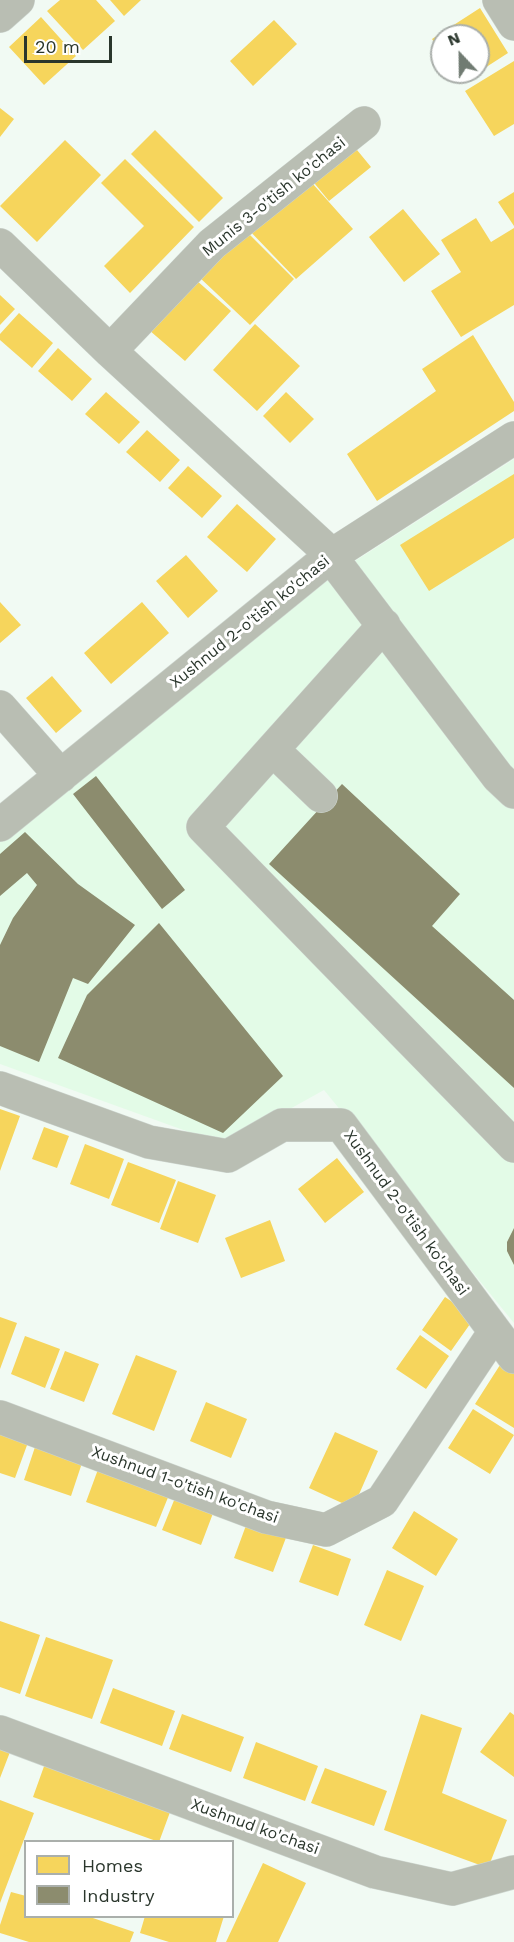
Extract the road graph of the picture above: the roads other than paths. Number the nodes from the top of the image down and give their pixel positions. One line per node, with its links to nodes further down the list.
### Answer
1 (18, 0): 3 (street)
2 (499, 0): 4 (street)
3 (0, 16)
4 (514, 24)
5 (364, 123): 7 (street, Munis 3-o'tish ko'chasi)
6 (0, 245): 7 (street)
7 (110, 351): 9 (street)
8 (514, 438): 9 (street, Xushnud 2-o'tish ko'chasi)
9 (332, 555): 10 (street); 13 (street, Xushnud 2-o'tish ko'chasi)
10 (384, 625): 12 (street); 14 (street)
11 (0, 707): 13 (street)
12 (273, 750): 15 (street); 18 (street)
13 (62, 776): 16 (street, Xushnud 2-o'tish ko'chasi)
14 (514, 792)
15 (321, 795)
16 (0, 825)
17 (0, 1088): 19 (street, Xushnud 2-o'tish ko'chasi)
18 (514, 1146)
19 (504, 1345): 20 (street, Xushnud 1-o'tish ko'chasi)
20 (0, 1417)
21 (0, 1732): 22 (street, Xushnud ko'chasi)
22 (514, 1872)

